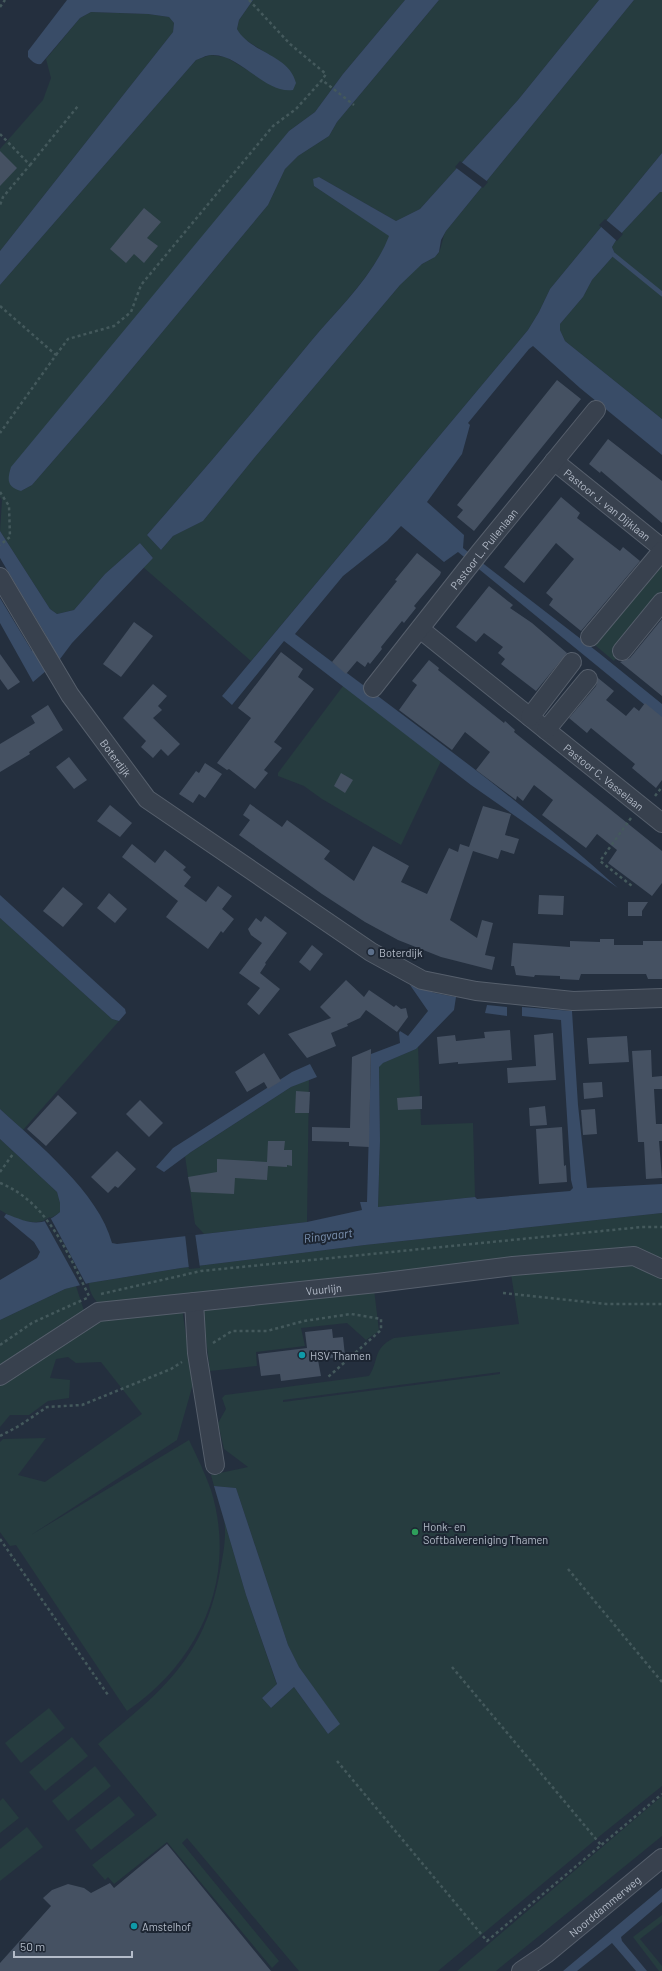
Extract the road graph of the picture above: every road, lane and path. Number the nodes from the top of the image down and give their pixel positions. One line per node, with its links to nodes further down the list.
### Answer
1 (5, 0): 3 (path)
2 (249, 0): 4 (path)
3 (0, 8)
4 (322, 80): 5 (path); 11 (path)
5 (354, 105)
6 (78, 106): 8 (path)
7 (0, 134): 8 (path)
8 (30, 164): 9 (path)
9 (0, 205)
10 (0, 306): 11 (path)
11 (56, 354): 13 (path)
12 (596, 410): 14 (street, Pastoor L. Pullenlaan)
13 (0, 433)
14 (554, 461): 17 (street, Pastoor J. van Dijklaan); 20 (street, Pastoor L. Pullenlaan)
15 (0, 492): 16 (path)
16 (0, 545)
17 (662, 549): 21 (street, Pastoor J. van Dijklaan)
18 (0, 577): 32 (street, Boterdijk)
19 (662, 602): 22 (street)
20 (420, 629): 25 (street, Pastoor L. Pullenlaan); 26 (street, Pastoor C. Vasselaan)
21 (590, 637)
22 (622, 651)
23 (572, 662): 26 (street)
24 (588, 679): 27 (street)
25 (373, 688)
26 (530, 717): 27 (street, Pastoor C. Vasselaan)
27 (546, 730): 29 (street, Pastoor C. Vasselaan)
28 (662, 787): 29 (path)
29 (644, 809): 30 (street, Pastoor C. Vasselaan); 31 (path)
30 (662, 823)
31 (632, 886)
32 (662, 998)
33 (13, 1154): 34 (path)
34 (0, 1172)
35 (0, 1183): 38 (path)
36 (662, 1227): 43 (path)
37 (662, 1269): 40 (street, Vuurlijn)
38 (85, 1287)
39 (503, 1293): 41 (path)
40 (194, 1302): 44 (street, Vuurlijn); 46 (street)
41 (662, 1304)
42 (381, 1319): 45 (path)
43 (0, 1345)
44 (0, 1376)
45 (327, 1378)
46 (215, 1465)
47 (0, 1539): 51 (path)
48 (568, 1570): 50 (path)
49 (452, 1667): 54 (path)
50 (662, 1682)
51 (108, 1695)
52 (337, 1761): 54 (path)
53 (662, 1794): 54 (path)
54 (601, 1845)
55 (662, 1858): 56 (street, Noorddammerweg)
56 (546, 1954): 57 (street, Noorddammerweg); 58 (street, Noorddammerweg)
57 (521, 1971)
58 (536, 1971)

